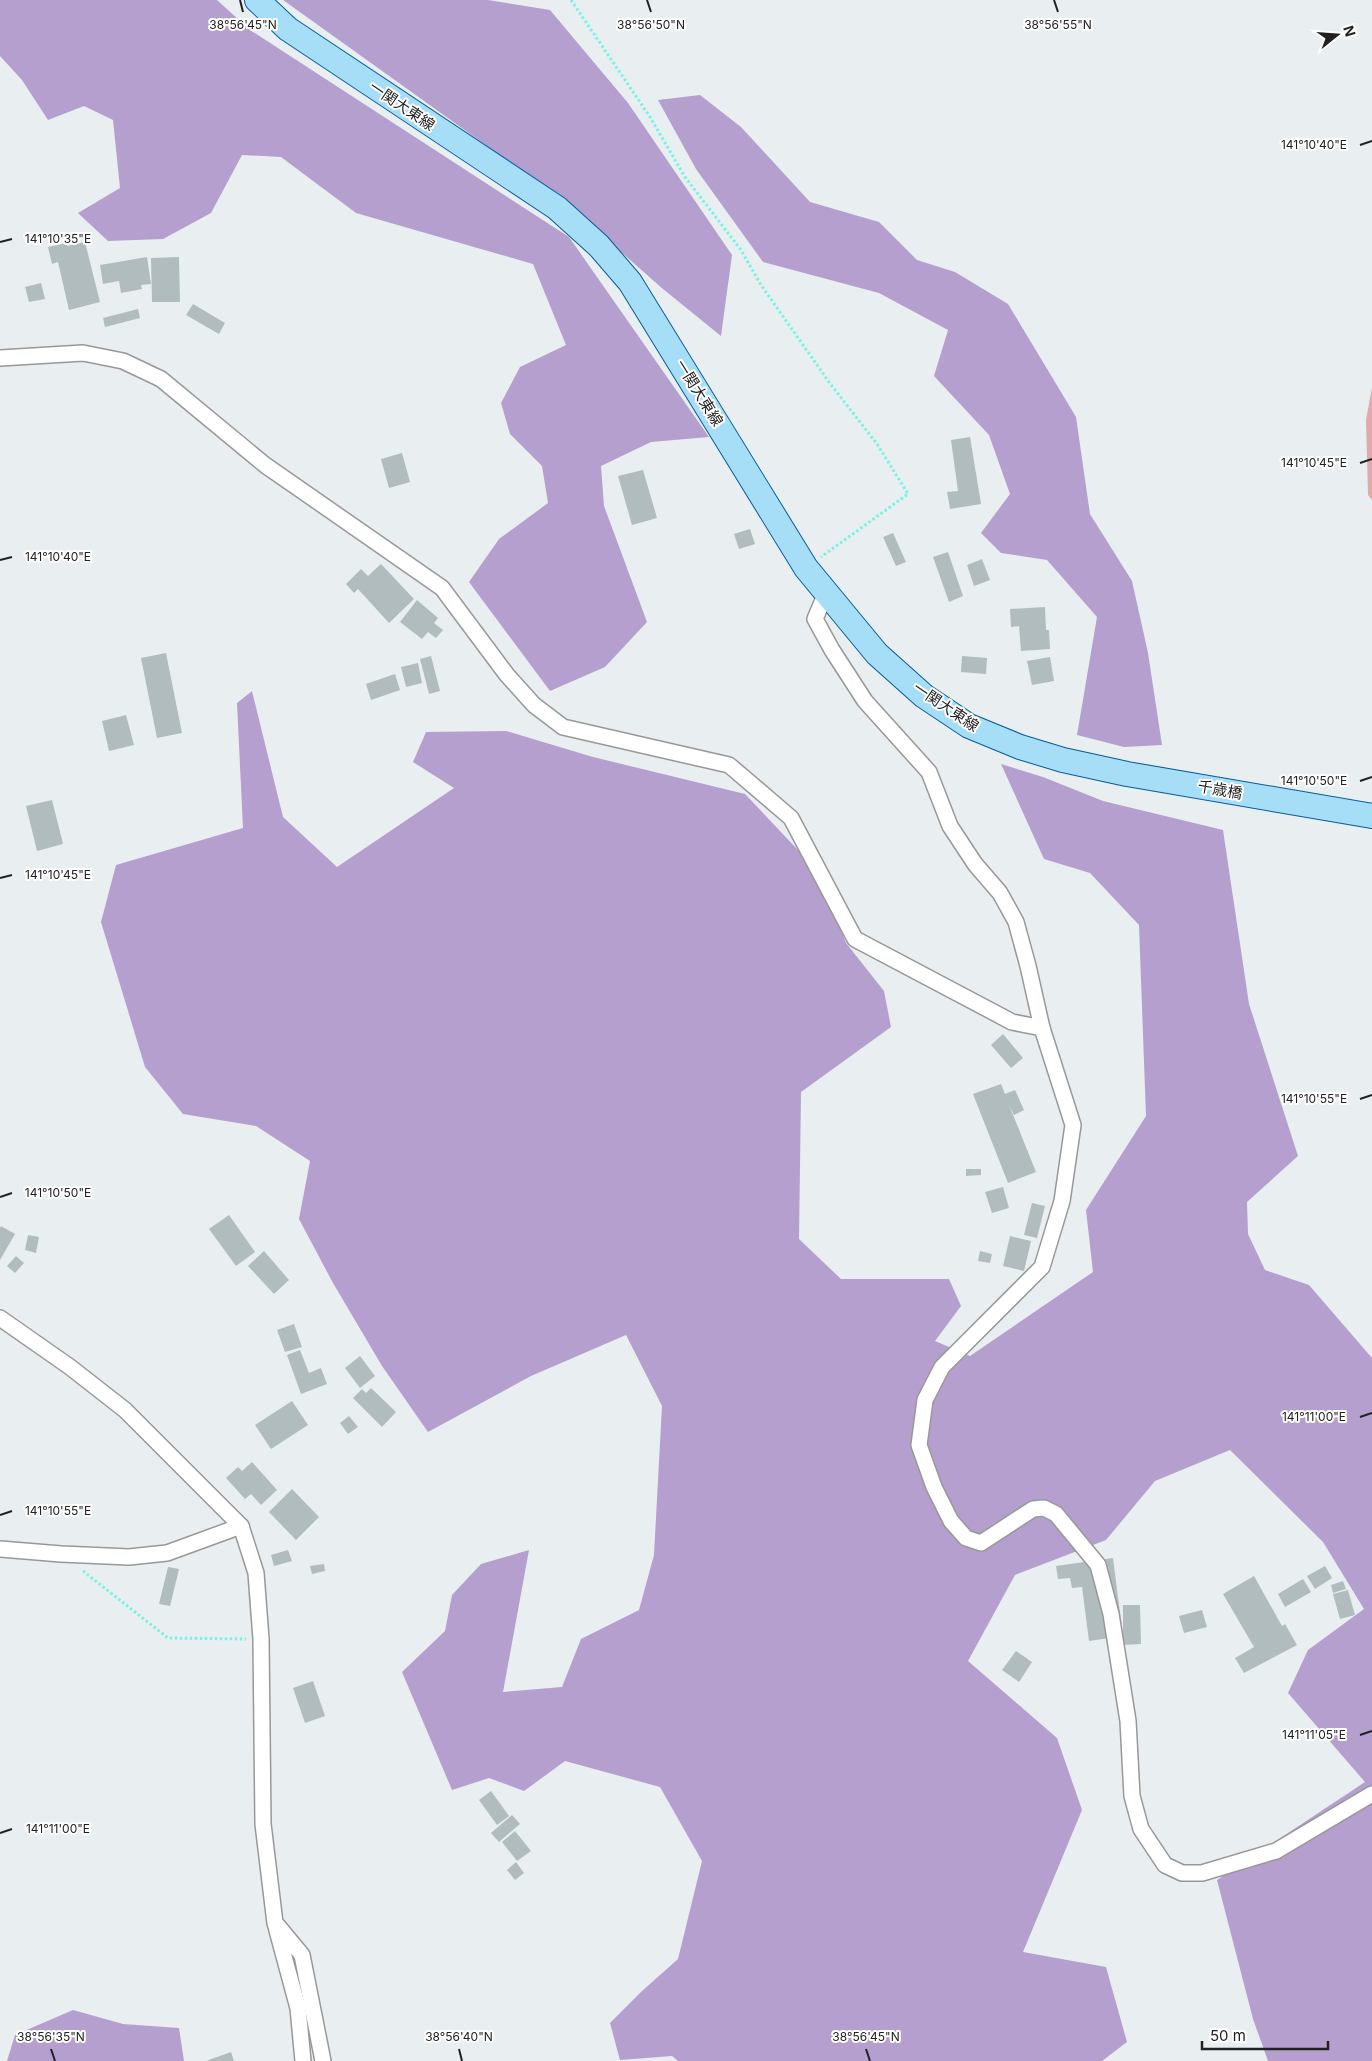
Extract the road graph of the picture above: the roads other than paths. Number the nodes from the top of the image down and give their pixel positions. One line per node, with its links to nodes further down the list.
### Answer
1 (257, 0): 3 (main road, 一関大東線)
2 (0, 358): 6 (street)
3 (826, 593): 4 (main road, 一関大東線); 6 (street)
4 (1127, 774): 5 (main road, 千歳橋)
5 (1372, 816)
6 (1042, 1028): 10 (street)
7 (0, 1318): 8 (street)
8 (241, 1526): 9 (street); 11 (street)
9 (0, 1549)
10 (1372, 1794)
11 (275, 1922): 12 (street); 13 (street)
12 (303, 2061)
13 (324, 2061)

